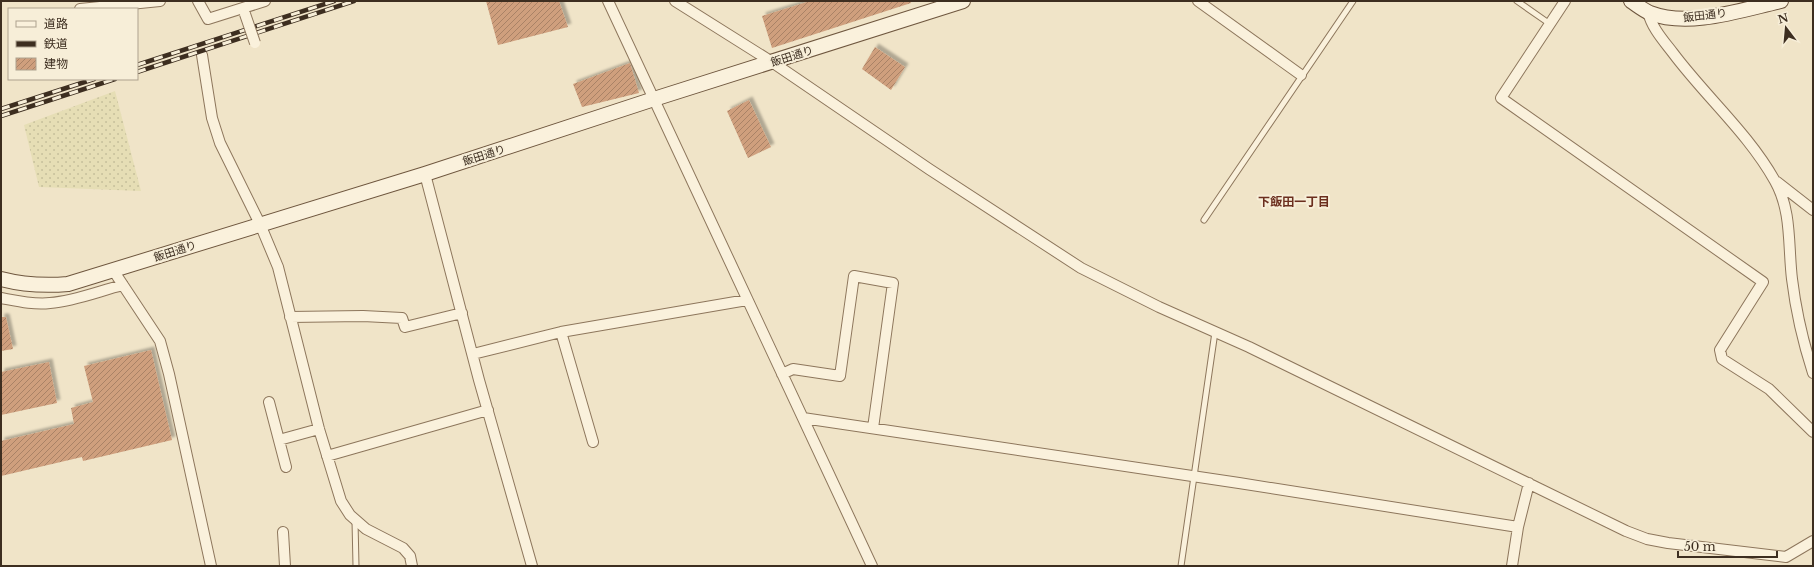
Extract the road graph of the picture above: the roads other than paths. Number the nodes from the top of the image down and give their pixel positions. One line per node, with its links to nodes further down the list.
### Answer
1 (160, 1): 13 (street)
2 (198, 1): 3 (street)
3 (265, 1)
4 (608, 1): 21 (street)
5 (675, 1): 19 (street)
6 (963, 1): 19 (main road, 飯田通り)
7 (1198, 1): 20 (street)
8 (1353, 1): 20 (lane)
9 (1517, 1): 16 (lane)
10 (1565, 1): 16 (street)
11 (1631, 1): 14 (main road, 飯田通り)
12 (1781, 1): 14 (main road, 飯田通り)
13 (90, 8)
14 (1648, 12): 23 (street)
15 (245, 14): 17 (street, bridge)
16 (1550, 24): 44 (street)
17 (254, 43)
18 (202, 55): 26 (street)
19 (772, 62): 21 (main road, 飯田通り); 35 (street)
20 (1301, 75): 25 (lane)
21 (654, 99): 22 (main road, 飯田通り); 31 (street)
22 (425, 174): 26 (main road, 飯田通り); 32 (street)
23 (1776, 182): 24 (street); 38 (street)
24 (1813, 210)
25 (1204, 220)
26 (260, 224): 27 (main road, 飯田通り); 33 (street)
27 (108, 272): 28 (main road, 飯田通り); 29 (street)
28 (1, 279)
29 (123, 285): 30 (street); 56 (street)
30 (1, 298)
31 (747, 300): 34 (street); 37 (street)
32 (462, 312): 33 (street); 36 (street)
33 (290, 317): 43 (street)
34 (562, 332): 36 (street); 46 (street)
35 (1216, 332): 49 (lane); 50 (street)
36 (473, 354): 40 (street)
37 (782, 374): 41 (street); 42 (street)
38 (1813, 374)
39 (269, 402): 45 (street)
40 (488, 410): 47 (street); 60 (street)
41 (803, 418): 42 (street); 61 (street)
42 (873, 428): 49 (street)
43 (319, 429): 45 (street); 47 (street)
44 (1813, 432)
45 (279, 440): 48 (street)
46 (593, 442)
47 (327, 456): 51 (street)
48 (286, 467)
49 (1194, 476): 52 (street); 62 (lane)
50 (1529, 483): 52 (street); 55 (street)
51 (355, 520): 58 (lane); 59 (street)
52 (1518, 526): 63 (street)
53 (283, 532): 57 (street)
54 (1813, 541): 55 (street)
55 (1788, 562)
56 (211, 566)
57 (285, 566)
58 (356, 566)
59 (412, 566)
60 (532, 566)
61 (872, 566)
62 (1181, 566)
63 (1512, 566)

